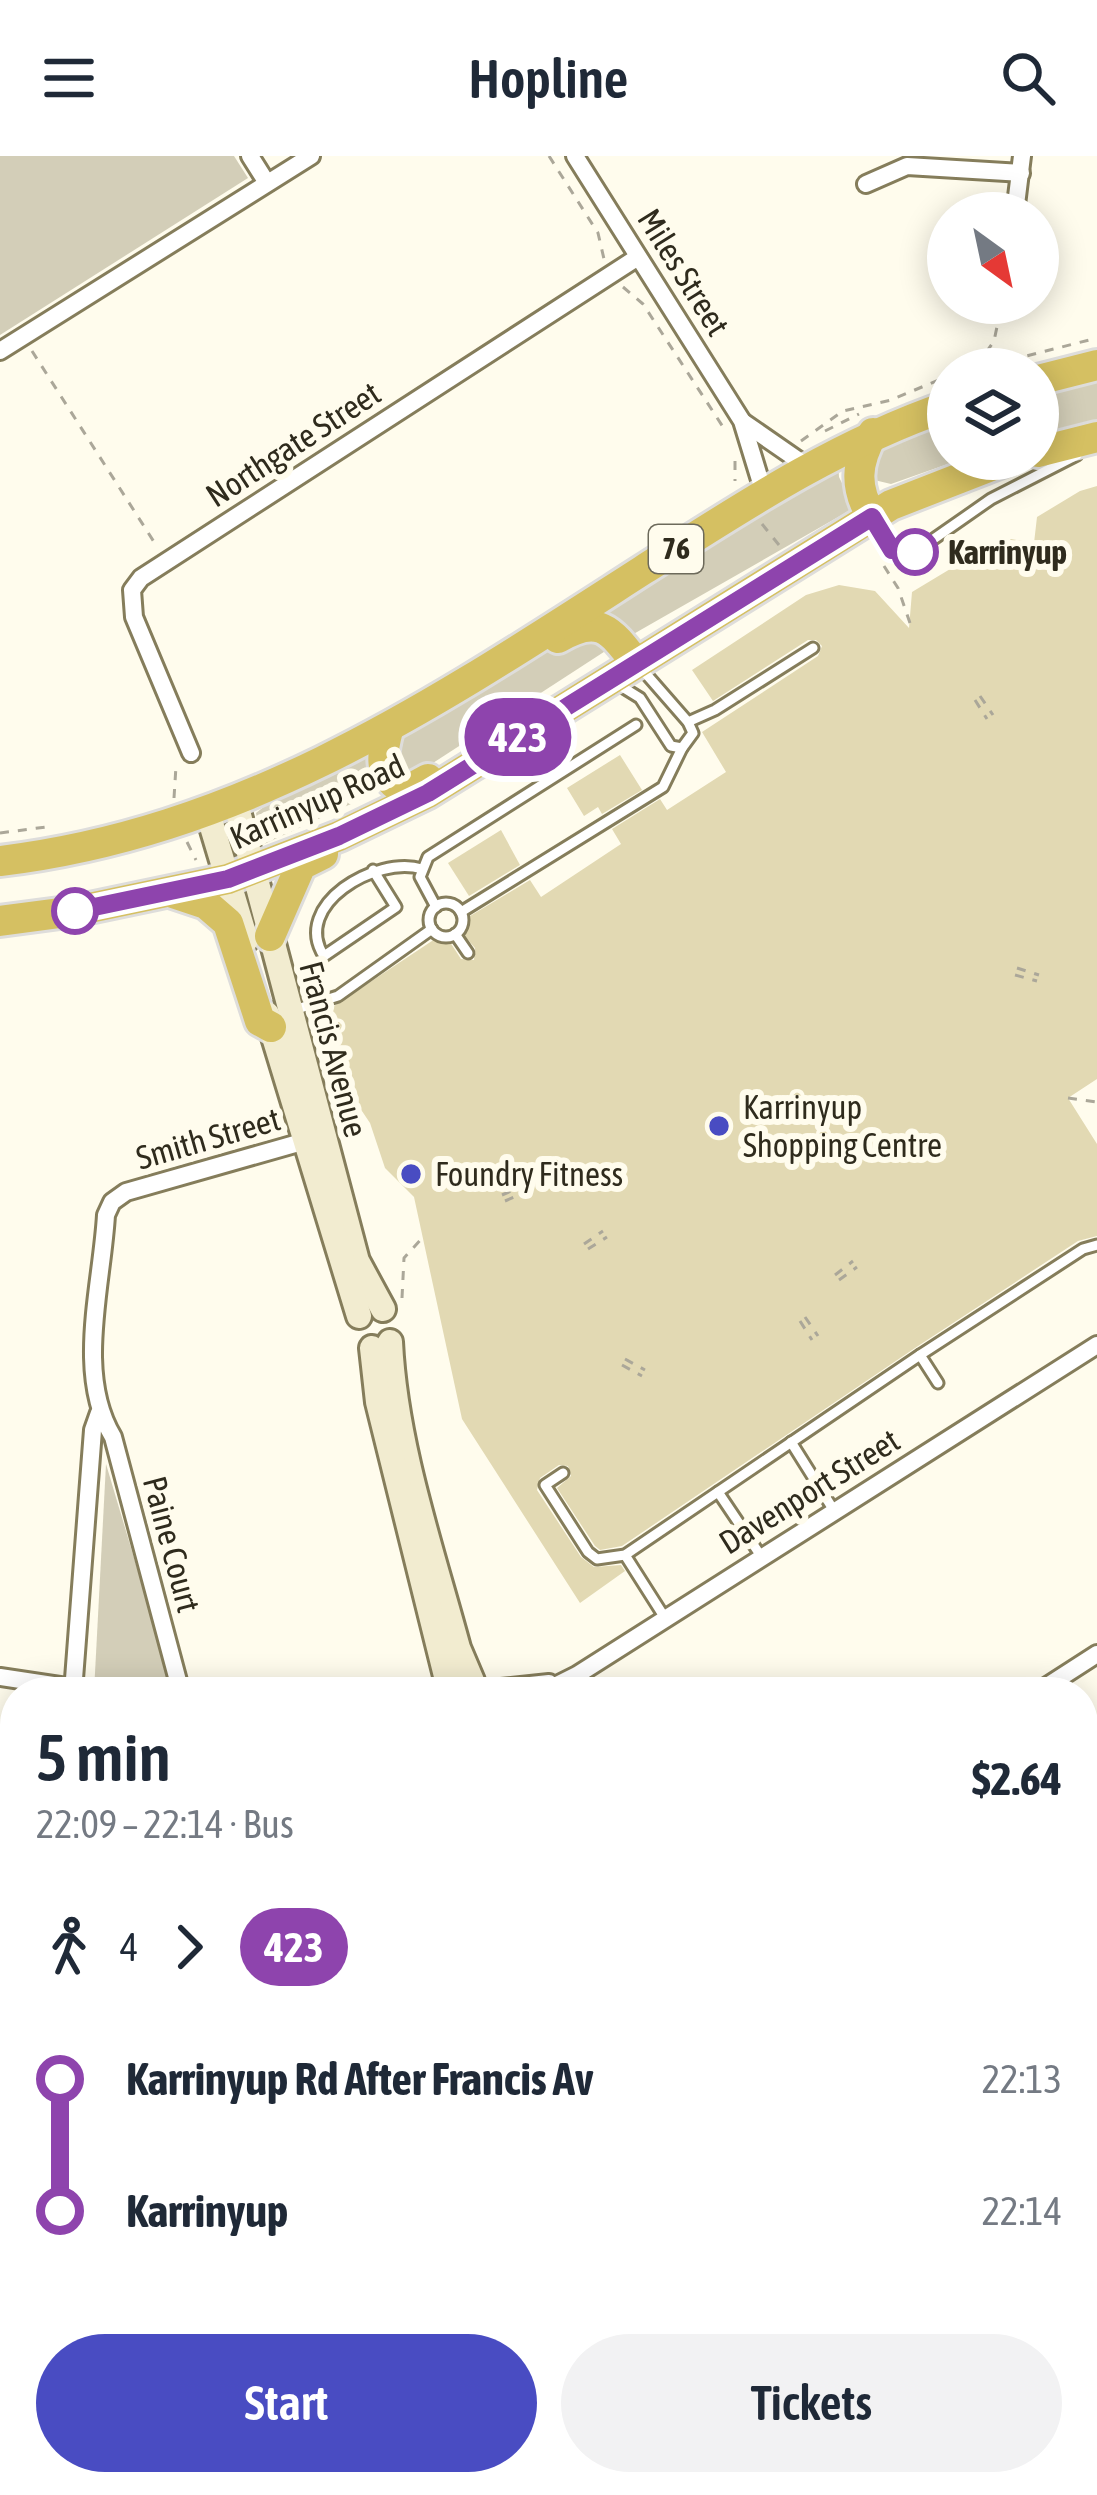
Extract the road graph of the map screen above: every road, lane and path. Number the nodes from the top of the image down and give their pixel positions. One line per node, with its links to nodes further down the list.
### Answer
1 (250, 156): 6 (street)
2 (311, 156): 6 (street)
3 (549, 156): 9 (path)
4 (574, 156): 8 (street, Miles Street)
5 (1022, 164): 7 (street)
6 (267, 182): 10 (street)
7 (866, 184)
8 (638, 256): 9 (street, Northgate Street); 18 (street, Miles Street)
9 (613, 273): 24 (path); 26 (street, Northgate Street)
10 (23, 337): 13 (street); 26 (path)
11 (1097, 338): 12 (path)
12 (1058, 348)
13 (0, 351)
14 (1092, 369): 15 (highway)
15 (1059, 376)
16 (927, 385): 22 (path)
17 (927, 414): 19 (highway, Karrinyup Road / 76)
18 (742, 421): 22 (street, Miles Street); 24 (street, Miles Street)
19 (873, 434): 22 (highway, Karrinyup Road / 76); 25 (highway)
20 (1095, 438): 21 (highway); 25 (lane)
21 (1059, 447)
22 (797, 460): 24 (highway, Karrinyup Road / 76)
23 (955, 480): 25 (highway, Karrinyup Road / 76)
24 (749, 494): 27 (path); 31 (highway, Karrinyup Road / 76)
25 (872, 517): 27 (highway, Karrinyup Road / 76)
26 (167, 561): 39 (street, Northgate Street)
27 (794, 564): 32 (highway, Karrinyup Road / 76)
28 (884, 566): 29 (path)
29 (910, 622)
30 (813, 648): 35 (lane)
31 (484, 672): 32 (highway); 37 (highway, Karrinyup Road / 76)
32 (624, 672): 35 (lane); 38 (lane); 40 (highway, Karrinyup Road / 76)
33 (978, 698): 34 (path)
34 (990, 717)
35 (688, 722): 38 (lane)
36 (636, 725): 45 (lane)
37 (388, 730): 40 (highway); 41 (highway, Karrinyup Road / 76)
38 (682, 748): 50 (lane)
39 (191, 753): 41 (path)
40 (468, 767): 47 (highway, Karrinyup Road / 76); 54 (highway)
41 (199, 807): 44 (highway, Karrinyup Road / 76); 47 (street, Francis Avenue); 47 (path)
42 (64, 825): 43 (path)
43 (0, 833)
44 (0, 861)
45 (422, 869): 46 (lane); 49 (lane)
46 (373, 870): 46 (lane)
47 (230, 878): 48 (highway, Karrinyup Road / 76); 54 (street, Francis Avenue); 58 (street, Francis Avenue)
48 (170, 891): 51 (highway, Karrinyup Road / 76); 58 (highway)
49 (436, 907): 50 (lane); 52 (lane)
50 (461, 912): 53 (lane)
51 (0, 921)
52 (432, 929): 53 (lane); 58 (lane)
53 (455, 934): 55 (lane)
54 (270, 936): 58 (street, Francis Avenue)
55 (468, 953)
56 (1016, 972): 57 (path)
57 (1038, 978)
58 (280, 1019): 61 (street, Francis Avenue)
59 (1068, 1098): 60 (path)
60 (1097, 1102)
61 (314, 1139): 64 (street, Smith Street); 71 (street, Francis Avenue)
62 (524, 1189): 63 (path)
63 (503, 1198)
64 (112, 1202): 80 (street, Paine Court)
65 (605, 1234): 68 (path)
66 (424, 1236): 71 (path)
67 (1097, 1245): 76 (lane)
68 (586, 1246)
69 (855, 1264): 70 (path)
70 (837, 1278)
71 (377, 1313): 74 (street, Francis Avenue); 74 (street, Francis Avenue)
72 (802, 1319): 73 (path)
73 (815, 1338)
74 (381, 1345): 91 (street, Francis Avenue)
75 (1097, 1346): 84 (street, Davenport Street)
76 (920, 1355): 79 (lane); 81 (lane)
77 (624, 1362): 78 (path)
78 (644, 1373)
79 (938, 1383)
80 (99, 1414): 89 (street, Paine Court); 90 (street, Paine Court)
81 (791, 1442): 83 (lane); 84 (lane)
82 (563, 1473): 85 (lane)
83 (718, 1492): 85 (lane); 86 (lane)
84 (832, 1509): 86 (street, Davenport Street)
85 (625, 1555): 87 (lane)
86 (761, 1556): 87 (street, Davenport Street)
87 (665, 1618): 92 (street, Davenport Street)
88 (1097, 1654): 93 (street)
89 (74, 1677)
90 (177, 1677)
91 (467, 1677)
92 (572, 1677)
93 (1061, 1677)

